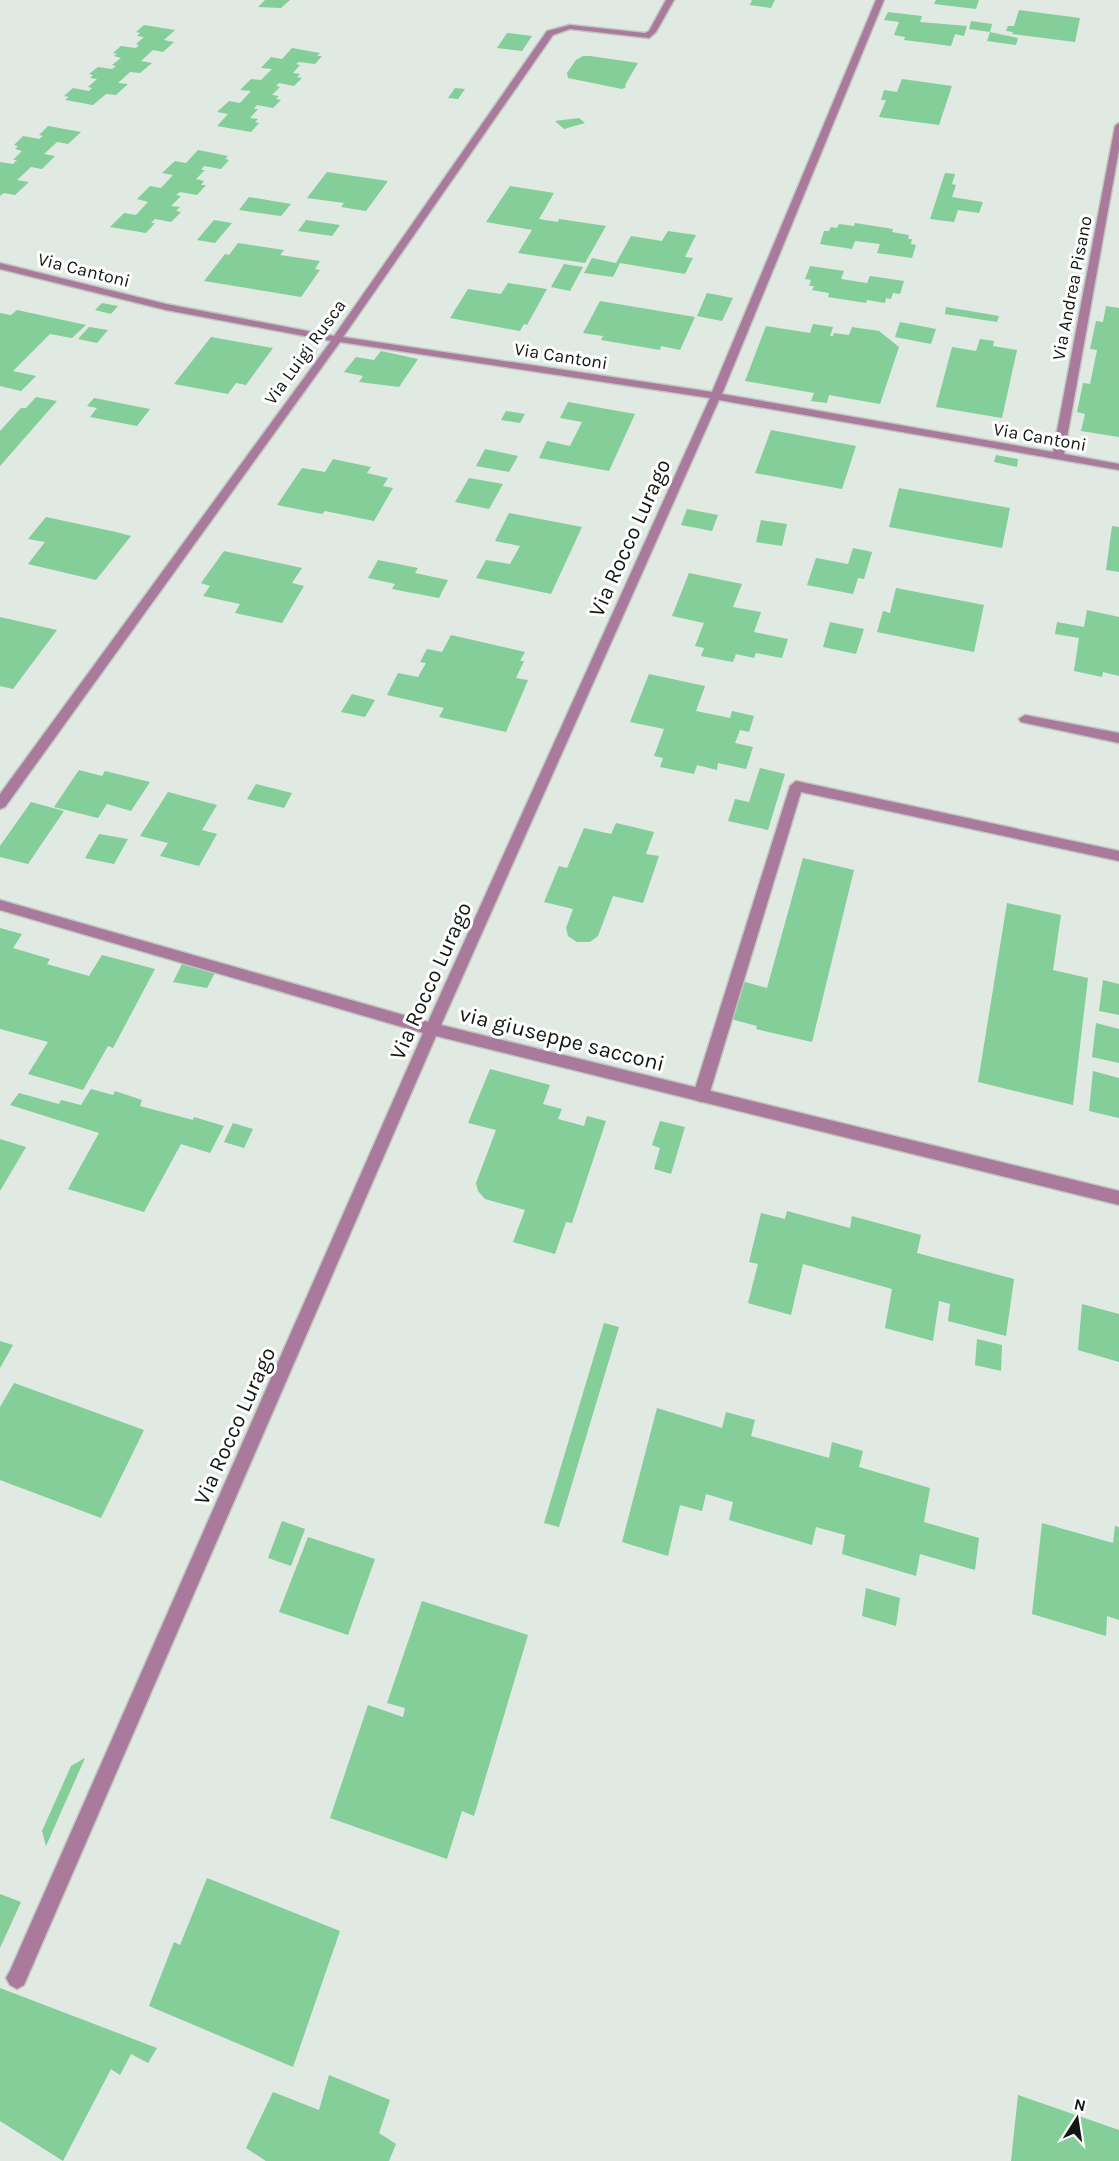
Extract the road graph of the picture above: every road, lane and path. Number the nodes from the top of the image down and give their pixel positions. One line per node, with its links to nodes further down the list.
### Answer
1 (670, 0): 7 (street, Via Luigi Rusca)
2 (880, 0): 8 (street, Via Rocco Lurago)
3 (1119, 126): 4 (street, Via Andrea Pisano)
4 (1105, 201): 5 (street); 9 (street, Via Andrea Pisano)
5 (1119, 203)
6 (0, 266): 7 (street, Via Cantoni)
7 (337, 339): 8 (street, Via Cantoni); 13 (street, Via Luigi Rusca)
8 (716, 396): 9 (street, Via Cantoni); 16 (street, Via Rocco Lurago)
9 (1058, 456): 10 (street, Via Cantoni)
10 (1119, 467)
11 (1025, 719): 12 (street)
12 (1119, 738)
13 (0, 804)
14 (1119, 856): 17 (street)
15 (0, 905): 16 (street, via giuseppe sacconi)
16 (432, 1029): 17 (street, via giuseppe sacconi); 19 (street, Via Rocco Lurago)
17 (701, 1095): 18 (street, via giuseppe sacconi)
18 (1119, 1198)
19 (17, 1978)

